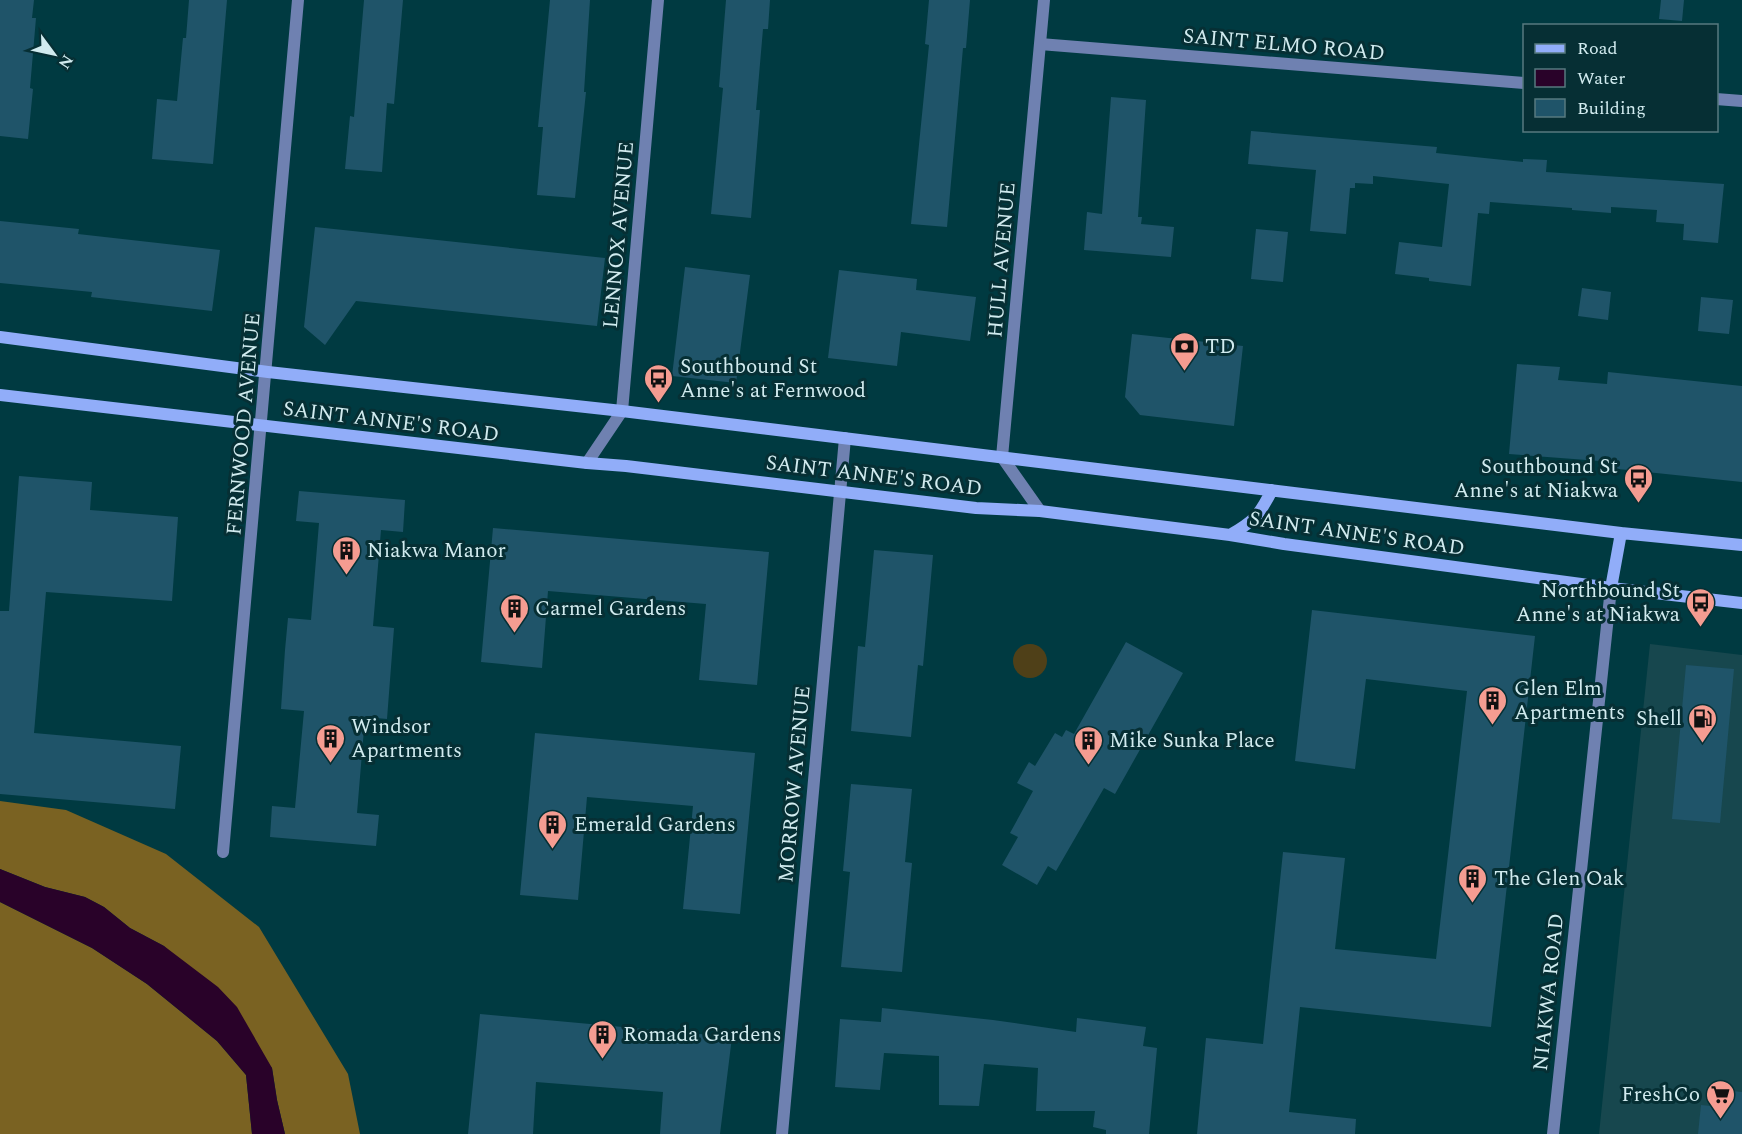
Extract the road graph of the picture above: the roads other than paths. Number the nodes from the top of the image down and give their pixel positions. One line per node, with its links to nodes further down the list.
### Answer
1 (298, 0): 9 (street, FERNWOOD AVENUE)
2 (658, 0): 11 (street, LENNOX AVENUE)
3 (1044, 0): 4 (street, HULL AVENUE)
4 (1040, 44): 5 (street, SAINT ELMO ROAD); 14 (street, HULL AVENUE)
5 (1523, 83)
6 (1718, 99): 7 (street)
7 (1742, 101)
8 (0, 337): 9 (main road, SAINT ANNE'S ROAD)
9 (268, 372): 11 (main road, SAINT ANNE'S ROAD); 12 (street, FERNWOOD AVENUE)
10 (0, 395): 12 (main road, SAINT ANNE'S ROAD)
11 (622, 411): 13 (main road, SAINT ANNE'S ROAD); 15 (street, LENNOX AVENUE)
12 (261, 425): 15 (main road, SAINT ANNE'S ROAD); 24 (street, FERNWOOD AVENUE)
13 (845, 438): 14 (main road, SAINT ANNE'S ROAD); 17 (street, MORROW AVENUE)
14 (1002, 457): 16 (main road, SAINT ANNE'S ROAD); 18 (street)
15 (587, 463): 17 (main road, SAINT ANNE'S ROAD)
16 (1272, 490): 19 (main road, SAINT ANNE'S ROAD); 20 (main road)
17 (840, 491): 18 (main road, SAINT ANNE'S ROAD); 25 (street, MORROW AVENUE)
18 (1040, 512): 20 (main road, SAINT ANNE'S ROAD)
19 (1621, 533): 21 (main road, SAINT ANNE'S ROAD); 22 (main road, NIAKWA ROAD)
20 (1230, 535): 22 (main road, SAINT ANNE'S ROAD)
21 (1742, 545)
22 (1611, 588): 23 (main road, SAINT ANNE'S ROAD); 26 (street, NIAKWA ROAD)
23 (1742, 603)
24 (223, 852)
25 (782, 1134)
26 (1553, 1134)

